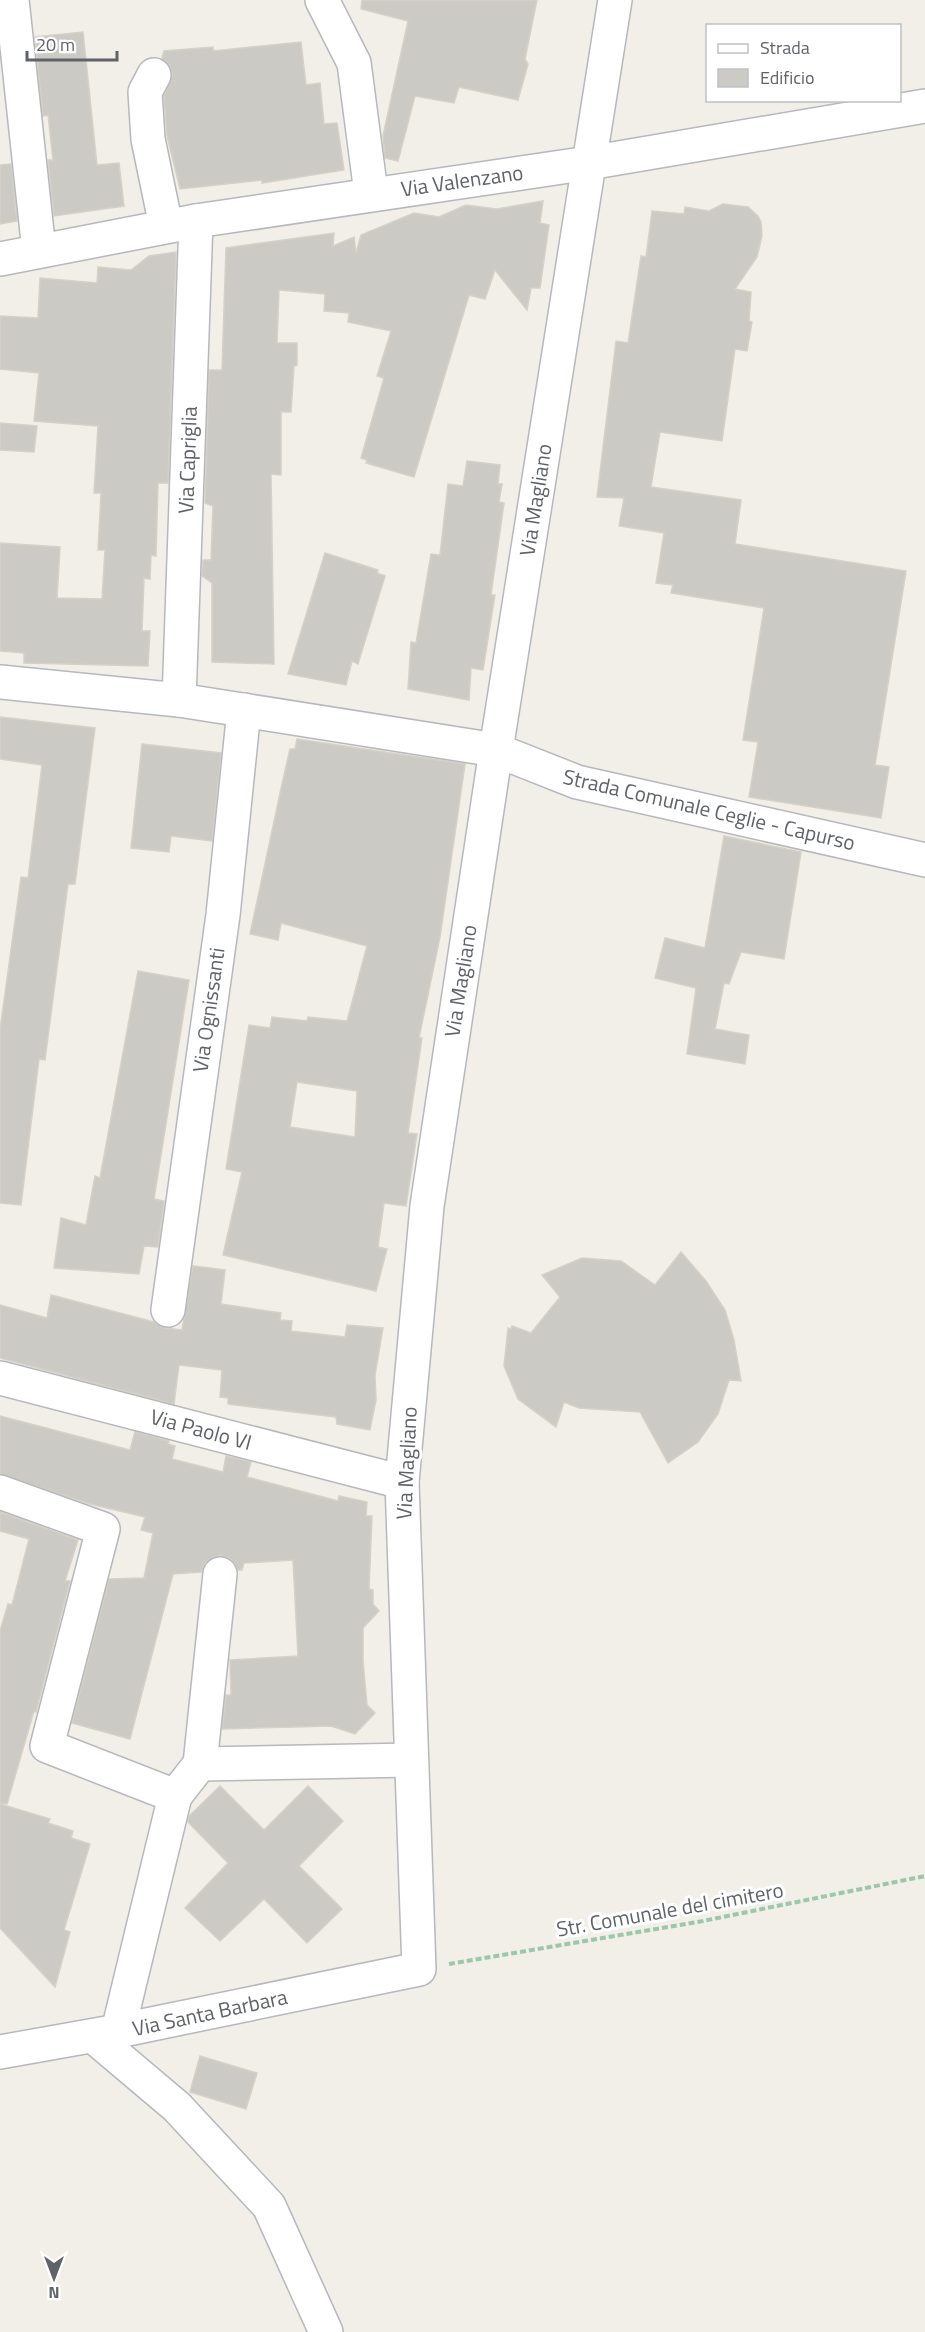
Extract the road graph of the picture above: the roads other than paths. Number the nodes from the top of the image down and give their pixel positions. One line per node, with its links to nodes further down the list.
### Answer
1 (12, 0): 9 (street)
2 (322, 0): 7 (street)
3 (615, 0): 6 (street, Via Magliano)
4 (154, 75): 8 (street, Via Capriglia)
5 (925, 106): 6 (street, Via Valenzano)
6 (589, 163): 7 (street, Via Valenzano); 14 (street, Via Magliano)
7 (371, 193): 8 (street, Via Valenzano)
8 (181, 223): 9 (street, Via Valenzano); 12 (street, Via Capriglia)
9 (39, 251): 10 (street, Via Valenzano)
10 (0, 259)
11 (0, 682): 12 (street)
12 (179, 700): 13 (street)
13 (244, 710): 14 (street); 16 (street, Via Ognissanti)
14 (496, 750): 15 (street, Strada Comunale Ceglie - Capurso); 18 (street, Via Magliano)
15 (925, 860)
16 (168, 1310)
17 (0, 1378): 18 (street, Via Paolo VI)
18 (402, 1482): 21 (street, Via Magliano)
19 (0, 1492): 23 (street)
20 (220, 1574): 22 (street)
21 (411, 1760): 22 (street); 24 (street, Via Magliano)
22 (200, 1764): 23 (street)
23 (175, 1796): 25 (street)
24 (419, 1969): 25 (street, Via Santa Barbara)
25 (105, 2034): 26 (street, Via Santa Barbara); 27 (street)
26 (0, 2052)
27 (326, 2332)

